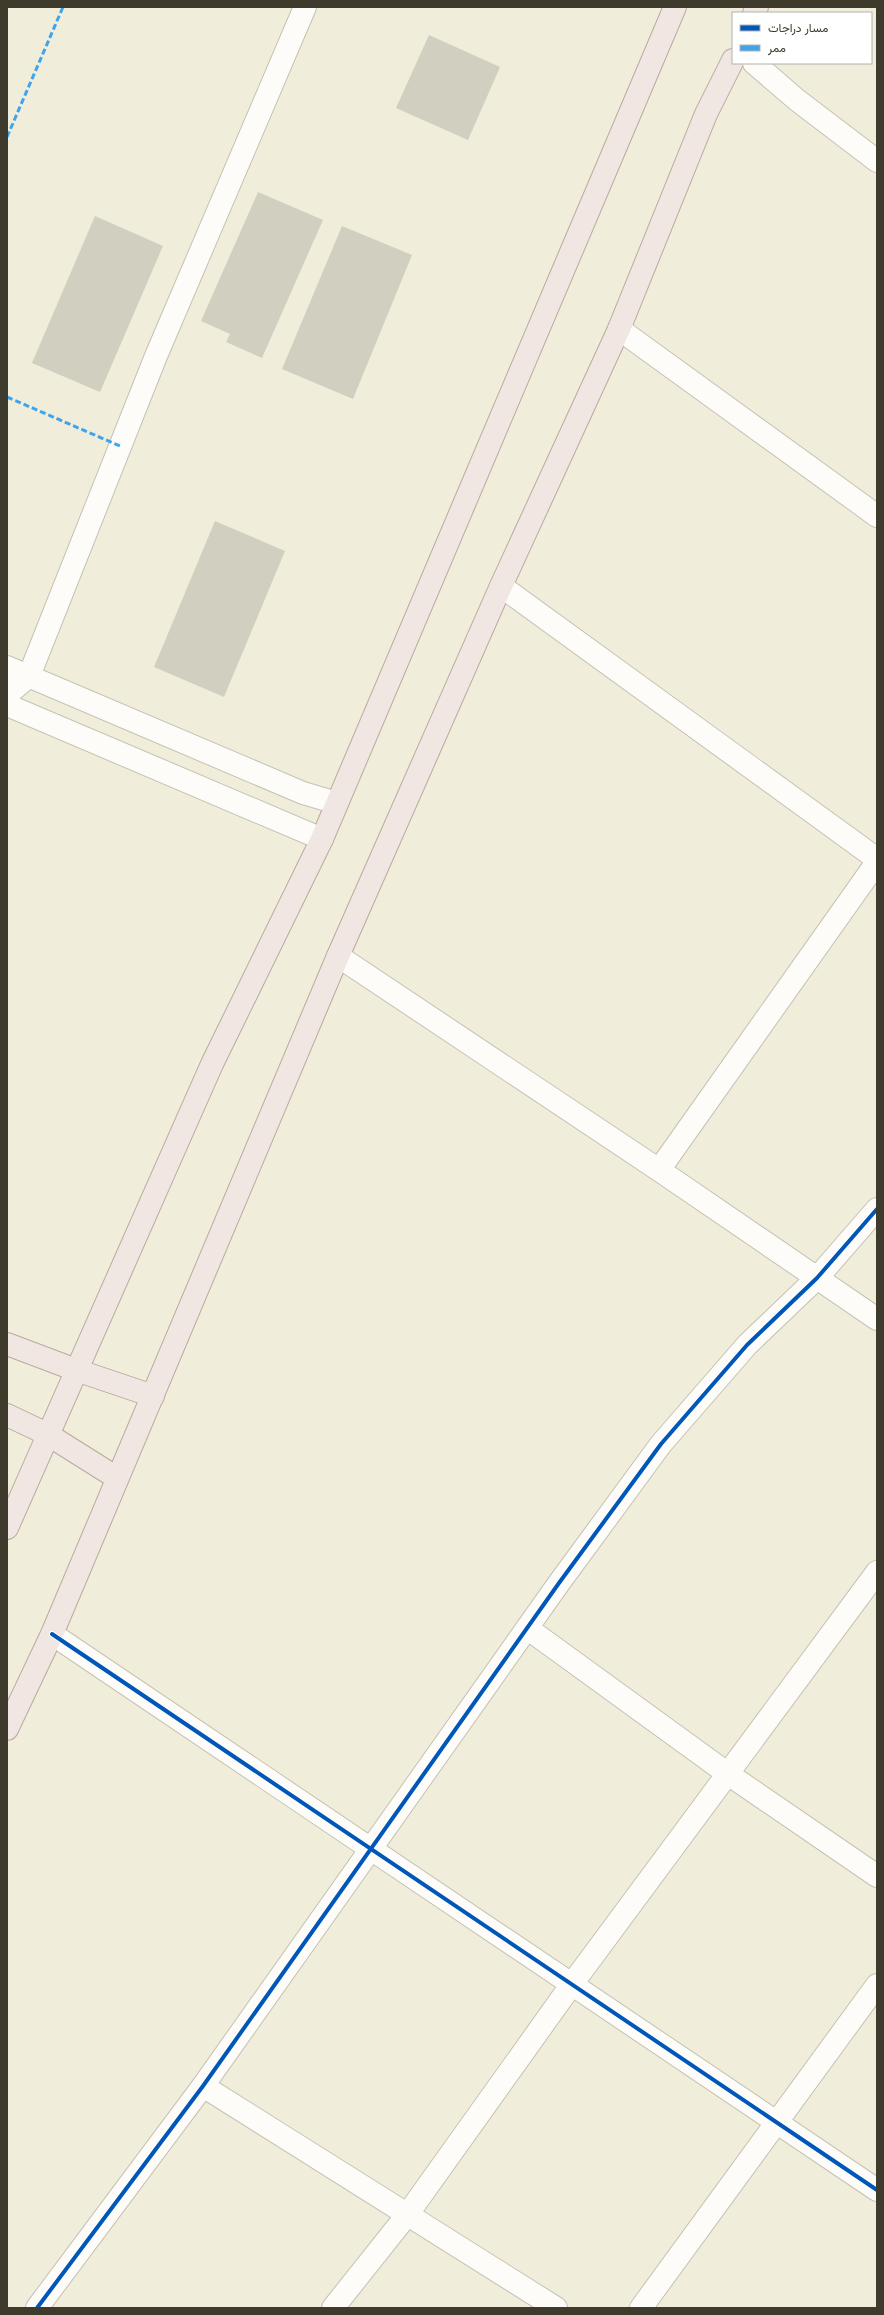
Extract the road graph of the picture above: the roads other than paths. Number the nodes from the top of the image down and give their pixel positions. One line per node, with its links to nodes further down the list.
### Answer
1 (305, 7): 10 (street)
2 (675, 7): 13 (main road)
3 (732, 62): 6 (main road)
4 (755, 64): 5 (street)
5 (877, 161)
6 (619, 329): 7 (street); 8 (main road)
7 (877, 516)
8 (501, 586): 15 (street); 16 (main road)
9 (7, 667): 10 (street)
10 (29, 676): 11 (street); 13 (street)
11 (7, 695)
12 (7, 705): 14 (street)
13 (337, 804): 14 (main road)
14 (322, 839): 22 (main road)
15 (877, 860): 17 (street)
16 (338, 956): 17 (street); 23 (main road)
17 (659, 1170): 19 (street)
18 (877, 1209): 19 (street)
19 (816, 1278): 20 (street); 29 (street)
20 (877, 1319)
21 (7, 1344): 22 (main road)
22 (76, 1370): 23 (main road); 25 (main road)
23 (153, 1396): 26 (main road)
24 (7, 1415): 25 (main road)
25 (47, 1434): 26 (main road); 27 (main road)
26 (117, 1478): 30 (main road)
27 (7, 1528)
28 (877, 1572): 32 (street)
29 (527, 1628): 32 (street); 33 (street)
30 (52, 1634): 31 (main road); 33 (street)
31 (7, 1729)
32 (728, 1774): 34 (street); 35 (street)
33 (371, 1849): 35 (street); 37 (street)
34 (877, 1876)
35 (572, 1984): 38 (street); 40 (street)
36 (877, 1985): 38 (street)
37 (203, 2086): 40 (street); 41 (street)
38 (777, 2122): 39 (street); 44 (street)
39 (877, 2190)
40 (407, 2215): 42 (street); 43 (street)
41 (46, 2305)
42 (333, 2308)
43 (556, 2308)
44 (641, 2308)

